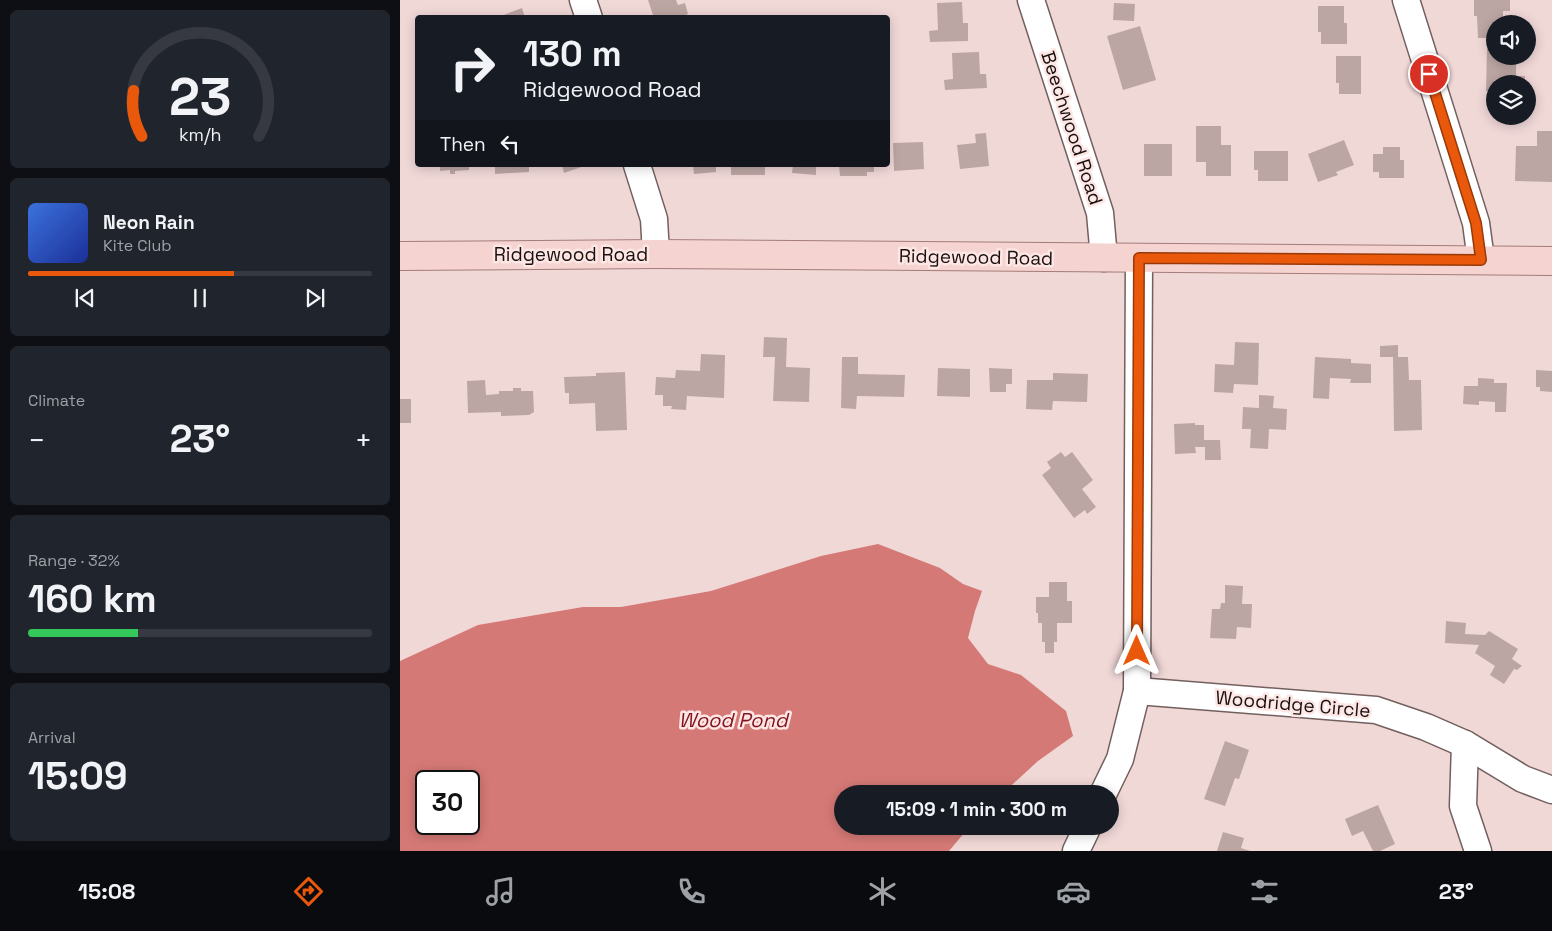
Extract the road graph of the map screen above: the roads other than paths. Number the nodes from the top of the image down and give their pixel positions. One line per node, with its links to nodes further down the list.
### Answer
1 (584, 0): 4 (street)
2 (1031, 0): 8 (street, Beechwood Road)
3 (1406, 0): 10 (street)
4 (588, 15)
5 (638, 167): 6 (street)
6 (656, 254): 7 (main road, Ridgewood Road); 8 (main road, Ridgewood Road)
7 (400, 256)
8 (1104, 258): 9 (main road, Ridgewood Road)
9 (1139, 258): 10 (main road, Ridgewood Road); 12 (street)
10 (1481, 260): 11 (main road, Ridgewood Road)
11 (1552, 261)
12 (1136, 691): 13 (street, Woodridge Circle); 14 (street)
13 (1465, 744): 15 (street, Woodridge Circle); 18 (street)
14 (1107, 785)
15 (1552, 790)
16 (1084, 835): 17 (street)
17 (1076, 851)
18 (1478, 851)

